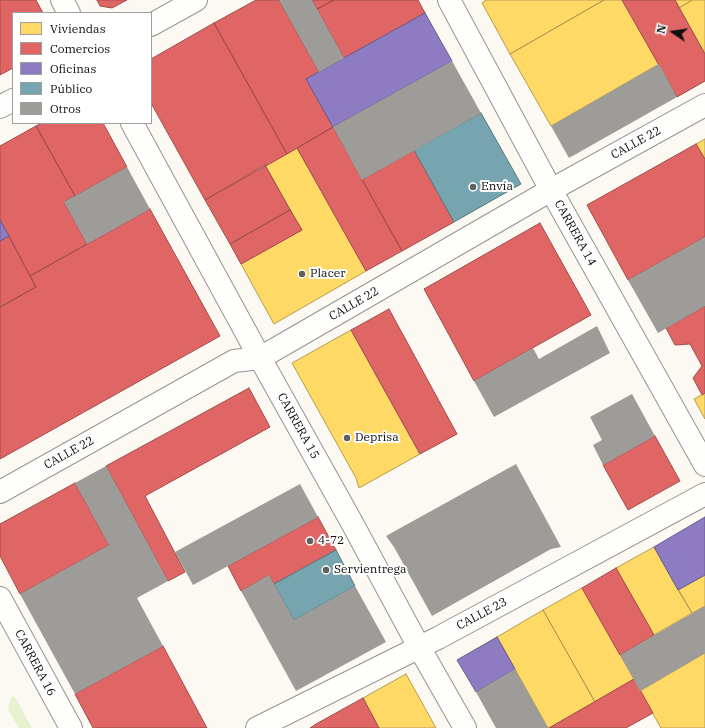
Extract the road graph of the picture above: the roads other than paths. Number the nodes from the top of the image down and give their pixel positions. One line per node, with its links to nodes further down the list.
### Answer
1 (62, 0): 4 (street)
2 (196, 0): 5 (street)
3 (449, 0): 10 (street, CARRERA 14)
4 (68, 12)
5 (152, 24)
6 (12, 101): 8 (street)
7 (705, 105): 10 (street, CALLE 22)
8 (0, 107)
9 (133, 124): 11 (street, CARRERA 15)
10 (551, 190): 11 (street, CALLE 22); 12 (street, CARRERA 14)
11 (260, 358): 13 (street, CALLE 22); 16 (street, CARRERA 15)
12 (705, 464)
13 (0, 492)
14 (705, 494): 16 (street, CALLE 23)
15 (0, 598): 17 (street, CARRERA 16)
16 (419, 647): 18 (street, CALLE 23); 19 (street, CARRERA 15)
17 (71, 728)
18 (257, 728)
19 (465, 728)

